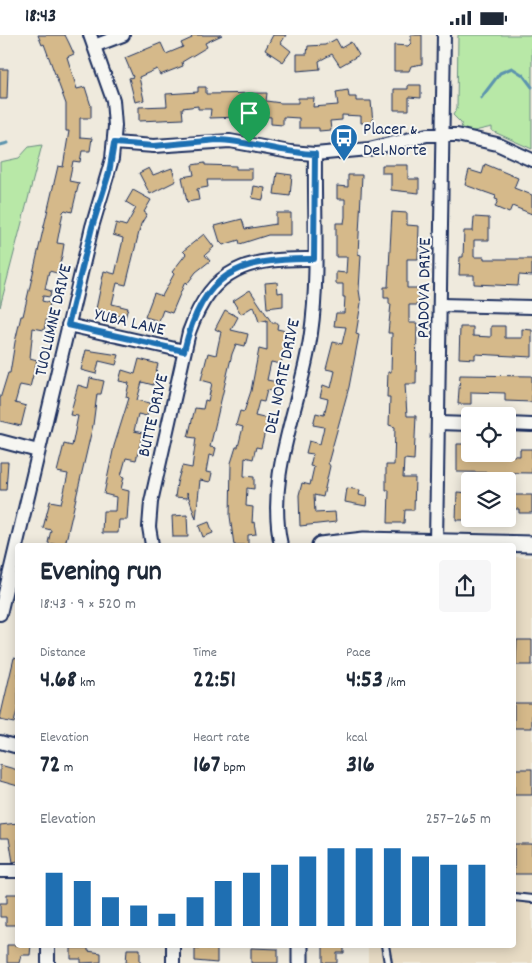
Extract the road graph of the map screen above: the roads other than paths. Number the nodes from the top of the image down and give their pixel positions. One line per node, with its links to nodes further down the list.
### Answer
1 (123, 35): 3 (street)
2 (444, 35): 4 (street, PADOVA DRIVE)
3 (92, 41): 5 (street, TUOLUMNE DRIVE)
4 (443, 135): 6 (street); 7 (street); 9 (street, PADOVA DRIVE)
5 (114, 143): 6 (street); 11 (street, TUOLUMNE DRIVE)
6 (315, 154): 8 (street, DEL NORTE DRIVE)
7 (532, 160)
8 (314, 259): 12 (street, BUTTE DRIVE); 22 (street, DEL NORTE DRIVE)
9 (440, 305): 10 (street); 13 (street, PADOVA DRIVE)
10 (532, 307)
11 (68, 325): 12 (street, YUBA LANE); 18 (street, TUOLUMNE DRIVE)
12 (184, 351): 21 (street, BUTTE DRIVE)
13 (438, 423): 14 (street); 19 (street, PADOVA DRIVE)
14 (461, 424)
15 (516, 424): 16 (street)
16 (532, 425)
17 (0, 441): 18 (street)
18 (38, 451): 20 (street, TUOLUMNE DRIVE)
19 (436, 542): 24 (street); 25 (street)
20 (17, 543)
21 (152, 543)
22 (281, 543)
23 (333, 543): 24 (street)
24 (387, 543)
25 (484, 543)
26 (516, 544): 27 (street)
27 (532, 544)
28 (15, 550): 29 (street, TUOLUMNE DRIVE)
29 (0, 615)
30 (0, 742): 31 (street)
31 (15, 746)
32 (0, 871): 33 (street)
33 (15, 871)
34 (516, 897): 35 (lane)
35 (532, 899)
36 (48, 948): 40 (street)
37 (173, 948): 41 (street)
38 (300, 948): 42 (street)
39 (386, 948): 43 (lane)
40 (48, 963)
41 (173, 963)
42 (300, 963)
43 (388, 963)

